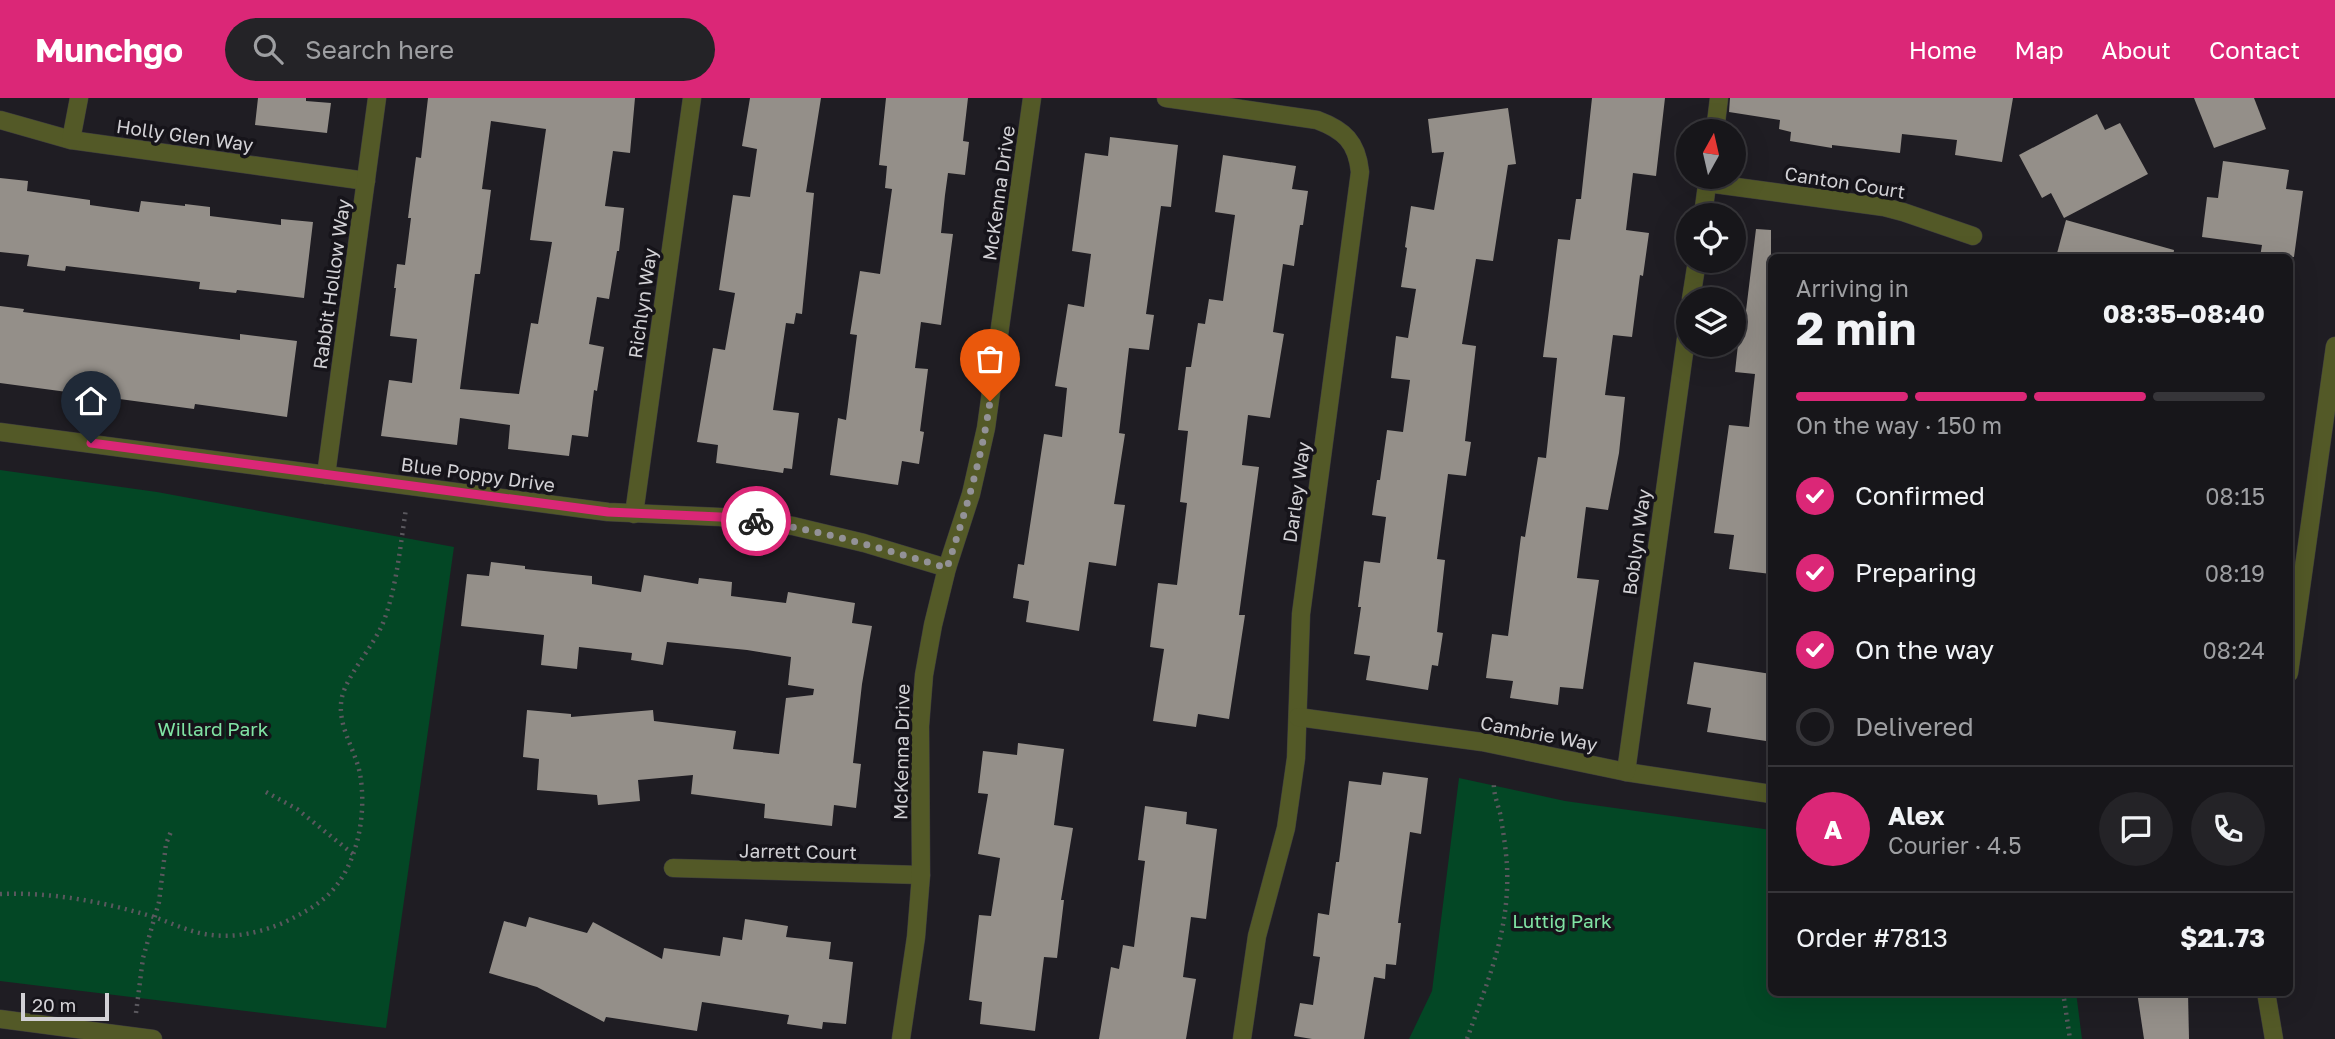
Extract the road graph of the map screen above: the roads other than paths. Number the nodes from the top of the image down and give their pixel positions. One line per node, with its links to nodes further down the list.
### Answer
1 (79, 98): 9 (street)
2 (377, 98): 10 (street, Rabbit Hollow Way)
3 (692, 98): 17 (street, Richlyn Way)
4 (1032, 98): 18 (street, McKenna Drive)
5 (1166, 98): 20 (street, Darley Way)
6 (1719, 98): 7 (street)
7 (1716, 119)
8 (0, 120): 9 (street, Holly Glen Way)
9 (71, 140): 10 (street, Holly Glen Way)
10 (366, 181): 16 (street, Rabbit Hollow Way)
11 (1746, 186): 12 (street, Canton Court)
12 (1973, 236)
13 (2335, 346): 19 (street)
14 (1683, 357): 21 (street, Boblyn Way)
15 (0, 432): 16 (street, Blue Poppy Drive)
16 (326, 475): 17 (street, Blue Poppy Drive)
17 (634, 514): 18 (street, Blue Poppy Drive)
18 (947, 568): 24 (street, McKenna Drive)
19 (2293, 645)
20 (1298, 717): 21 (street, Cambrie Way); 29 (street, Darley Way)
21 (1626, 772): 22 (street, Cambrie Way)
22 (1768, 794)
23 (673, 868): 24 (street, Jarrett Court)
24 (921, 875): 28 (street, McKenna Drive)
25 (2267, 996): 30 (street)
26 (0, 1019): 27 (street)
27 (153, 1039)
28 (901, 1039)
29 (1241, 1039)
30 (2274, 1039)

